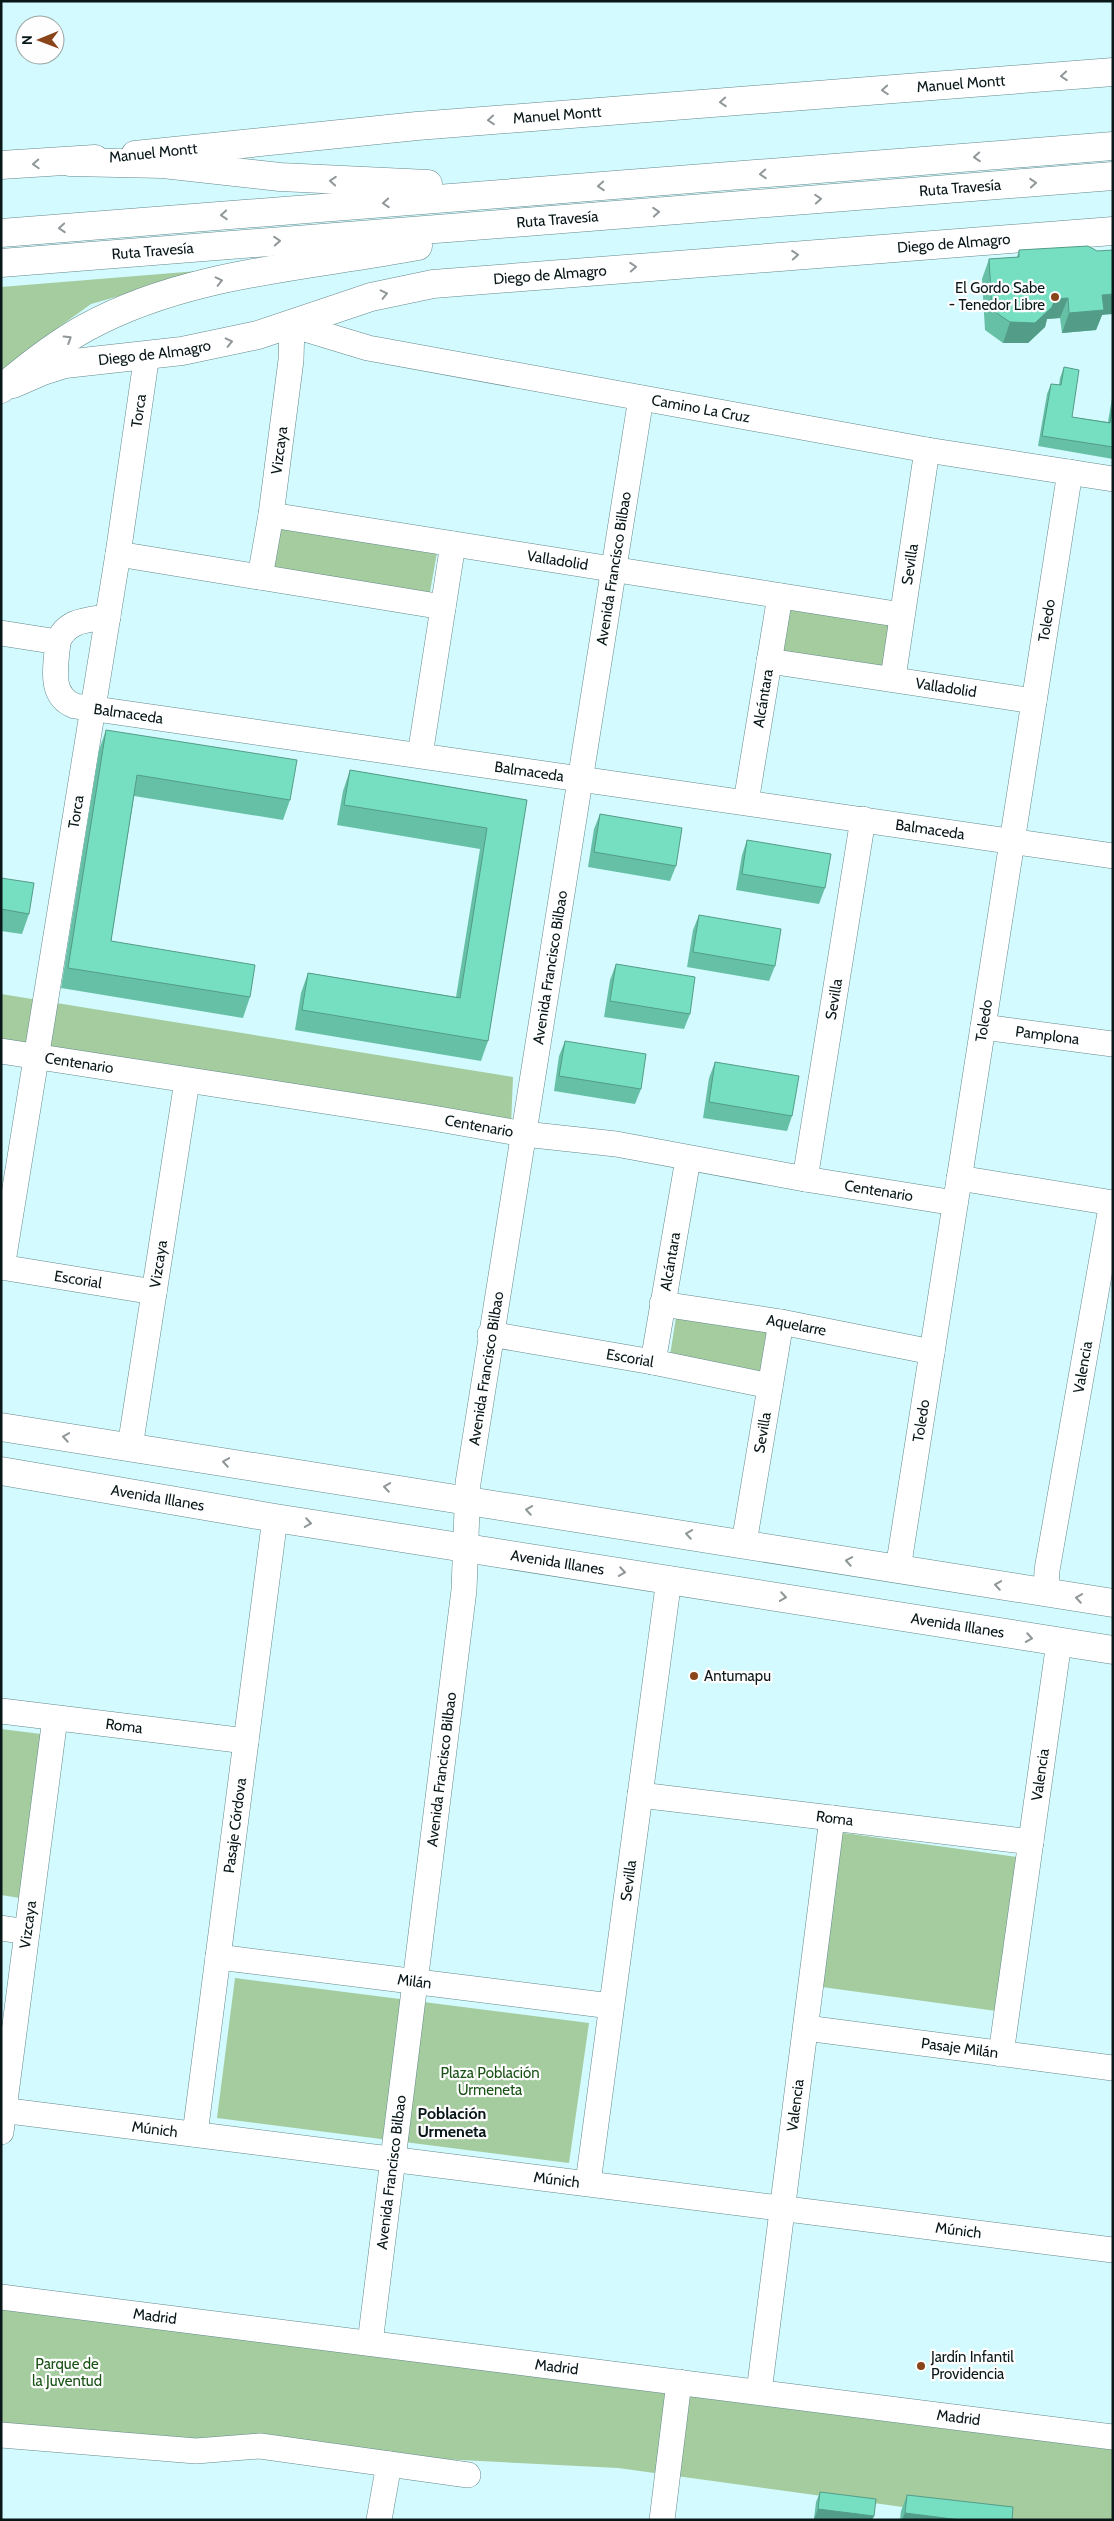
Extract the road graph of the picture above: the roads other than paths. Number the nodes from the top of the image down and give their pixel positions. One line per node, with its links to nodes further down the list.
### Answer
1 (1113, 72): 3 (main road, Manuel Montt, one-way to 3)
2 (1113, 146): 6 (main road, Ruta Travesía, one-way to 6)
3 (70, 162): 4 (main road, Manuel Montt, one-way to 4); 6 (main road, one-way to 3)
4 (1, 165)
5 (1113, 176): 7 (main road, Ruta Travesía, one-way to 5)
6 (574, 188): 9 (main road, Ruta Travesía, one-way to 9)
7 (556, 220): 10 (main road, Ruta Travesía, one-way to 7); 13 (main road, one-way to 7)
8 (1113, 231): 11 (main road, Diego de Almagro, one-way to 8)
9 (1, 233)
10 (1, 263)
11 (292, 325): 12 (main road, Diego de Almagro, one-way to 11); 14 (street, Camino La Cruz); 18 (street, Vizcaya)
12 (146, 354): 13 (main road, Diego de Almagro); 20 (street, Torca)
13 (1, 390)
14 (641, 398): 15 (street, Camino La Cruz); 21 (street, Avenida Francisco Bilbao)
15 (927, 450): 16 (street, Camino La Cruz); 25 (street, Sevilla)
16 (1070, 472): 17 (street, Camino La Cruz); 31 (street, Toledo)
17 (1113, 479)
18 (272, 515): 19 (street, Valladolid); 22 (street, Vizcaya)
19 (453, 544): 21 (street, Valladolid); 24 (street)
20 (118, 554): 22 (street); 26 (street, Torca)
21 (614, 569): 23 (street, Valladolid); 34 (street, Avenida Francisco Bilbao)
22 (260, 577): 24 (street)
23 (780, 596): 25 (street, Valladolid); 29 (street, Alcántara)
24 (443, 607): 33 (street)
25 (902, 615): 30 (street, Sevilla)
26 (108, 617): 28 (street); 32 (street, Torca)
27 (1, 633): 28 (street)
28 (58, 642): 32 (street, Balmaceda)
29 (769, 661): 30 (street, Valladolid); 35 (street, Alcántara)
30 (893, 678): 31 (street, Valladolid)
31 (1034, 702): 37 (street, Toledo)
32 (93, 707): 33 (street, Balmaceda); 42 (street, Torca)
33 (420, 754): 34 (street, Balmaceda)
34 (581, 778): 35 (street, Balmaceda); 44 (street, Avenida Francisco Bilbao)
35 (746, 802): 36 (street, Balmaceda)
36 (863, 819): 37 (street, Balmaceda); 47 (street, Sevilla)
37 (1012, 841): 38 (street, Balmaceda); 39 (street, Toledo)
38 (1113, 856)
39 (983, 1027): 40 (street, Pamplona); 46 (street, Toledo)
40 (1113, 1044)
41 (1, 1051): 42 (street, Centenario)
42 (36, 1057): 43 (street, Centenario); 48 (street, Torca)
43 (186, 1081): 44 (street, Centenario); 52 (street, Vizcaya)
44 (524, 1134): 45 (street, Centenario); 55 (street, Avenida Francisco Bilbao)
45 (688, 1158): 47 (street, Centenario); 53 (street, Alcántara)
46 (959, 1178): 49 (street); 50 (street, Toledo)
47 (805, 1180): 50 (street, Centenario)
48 (7, 1201): 51 (street, Torca)
49 (1112, 1202): 68 (street, Valencia)
50 (955, 1204): 56 (street, Toledo)
51 (2, 1267): 52 (street, Escorial)
52 (154, 1292): 60 (street, Vizcaya)
53 (662, 1304): 54 (street, Aquelarre); 57 (street, Alcántara)
54 (781, 1322): 56 (street, Aquelarre); 58 (street, Sevilla)
55 (490, 1334): 57 (street, Escorial); 62 (street, Avenida Francisco Bilbao)
56 (932, 1352): 66 (street, Toledo)
57 (653, 1362): 58 (street, Escorial)
58 (770, 1386): 64 (street, Sevilla)
59 (1, 1427): 60 (main road, one-way to 59)
60 (130, 1447): 62 (main road, one-way to 60)
61 (1, 1471): 63 (main road, Avenida Illanes)
62 (466, 1501): 64 (main road, one-way to 62); 65 (street, Avenida Francisco Bilbao)
63 (275, 1518): 65 (main road, Avenida Illanes, one-way to 65); 74 (street, Pasaje Córdova)
64 (744, 1543): 66 (main road, one-way to 64)
65 (467, 1548): 67 (main road, Avenida Illanes, one-way to 67); 81 (street, Avenida Francisco Bilbao)
66 (898, 1569): 68 (main road, one-way to 66)
67 (669, 1579): 70 (main road, Avenida Illanes, one-way to 70); 75 (street, Sevilla)
68 (1046, 1592): 69 (main road, one-way to 68)
69 (1113, 1603)
70 (1059, 1642): 71 (main road, Avenida Illanes); 77 (street, Valencia)
71 (1113, 1650)
72 (1, 1711): 73 (street, Roma)
73 (55, 1718): 74 (street, Roma); 79 (street, Vizcaya)
74 (246, 1741): 80 (street, Pasaje Córdova)
75 (640, 1795): 76 (street, Roma); 82 (street, Sevilla)
76 (832, 1818): 77 (street, Roma); 83 (street, Valencia)
77 (1031, 1842): 84 (street, Valencia)
78 (1, 1928): 79 (street)
79 (27, 1932): 86 (street, Vizcaya)
80 (218, 1957): 81 (street, Milán); 87 (street, Pasaje Córdova)
81 (415, 1982): 82 (street, Milán); 88 (street, Avenida Francisco Bilbao)
82 (611, 2006): 89 (street, Sevilla)
83 (806, 2028): 84 (street, Pasaje Milán); 90 (street, Valencia)
84 (1001, 2054): 85 (street, Pasaje Milán)
85 (1113, 2068)
86 (2, 2117): 87 (street, Múnich)
87 (196, 2134): 88 (street, Múnich)
88 (393, 2159): 89 (street, Múnich); 93 (street, Avenida Francisco Bilbao)
89 (588, 2184): 90 (street, Múnich)
90 (782, 2210): 91 (street, Múnich); 95 (street, Valencia)
91 (1113, 2250)
92 (1, 2297): 93 (street, Madrid)
93 (370, 2343): 94 (street, Madrid)
94 (679, 2382): 95 (street, Madrid); 101 (street)
95 (759, 2392): 97 (street, Madrid)
96 (1, 2435): 98 (street)
97 (1113, 2437)
98 (388, 2464): 99 (street); 100 (street)
99 (468, 2475)
100 (379, 2520)
101 (662, 2520)

